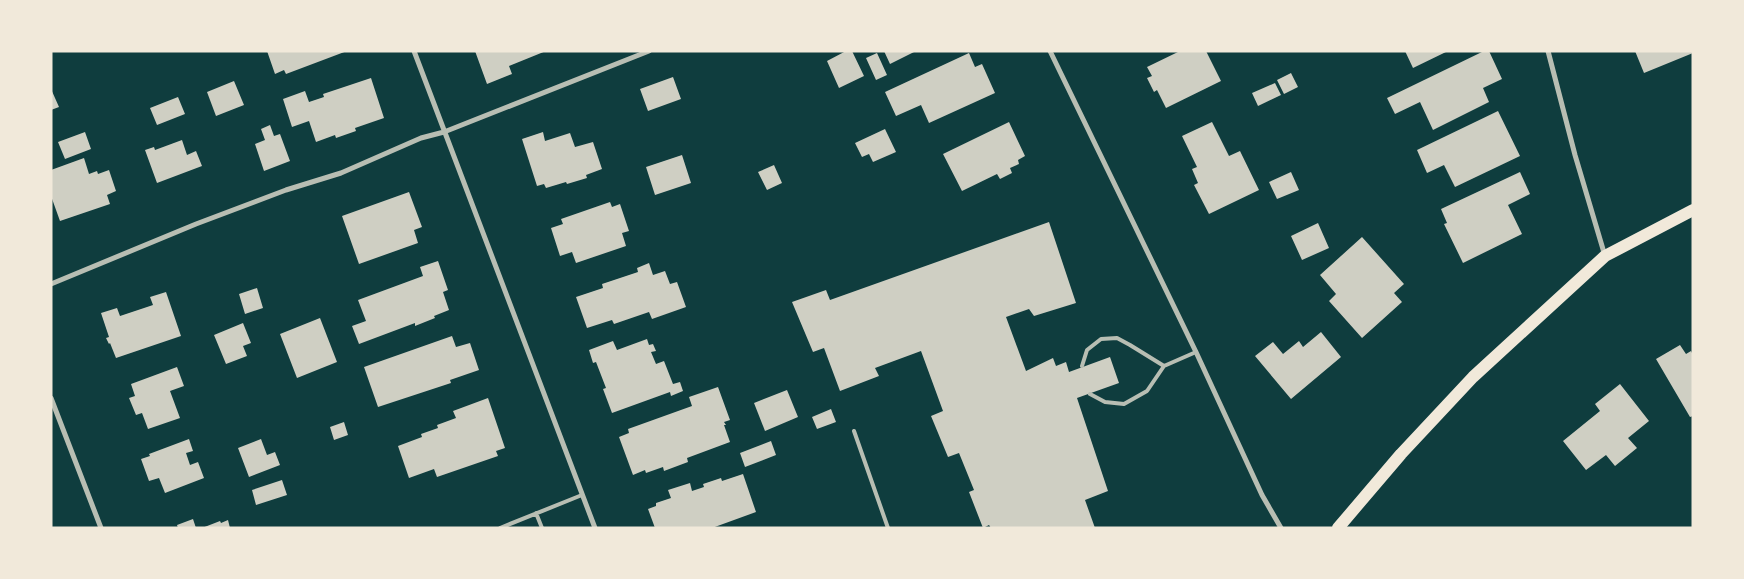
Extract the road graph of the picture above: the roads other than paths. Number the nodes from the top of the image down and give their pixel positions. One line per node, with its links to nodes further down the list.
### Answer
1 (414, 51): 5 (street)
2 (649, 51): 5 (street)
3 (1050, 51): 9 (street)
4 (1548, 51): 7 (street)
5 (444, 132): 8 (street); 15 (street)
6 (1693, 210): 7 (main road)
7 (1605, 256): 23 (main road)
8 (51, 284)
9 (1196, 352): 11 (lane); 22 (street)
10 (1082, 366): 11 (lane)
11 (1164, 366): 12 (lane)
12 (1090, 394)
13 (51, 398): 17 (street)
14 (854, 431): 21 (lane)
15 (582, 495): 16 (lane); 20 (street)
16 (536, 514): 18 (lane); 19 (lane)
17 (101, 528)
18 (500, 528)
19 (542, 528)
20 (595, 528)
21 (888, 528)
22 (1281, 528)
23 (1338, 528)

